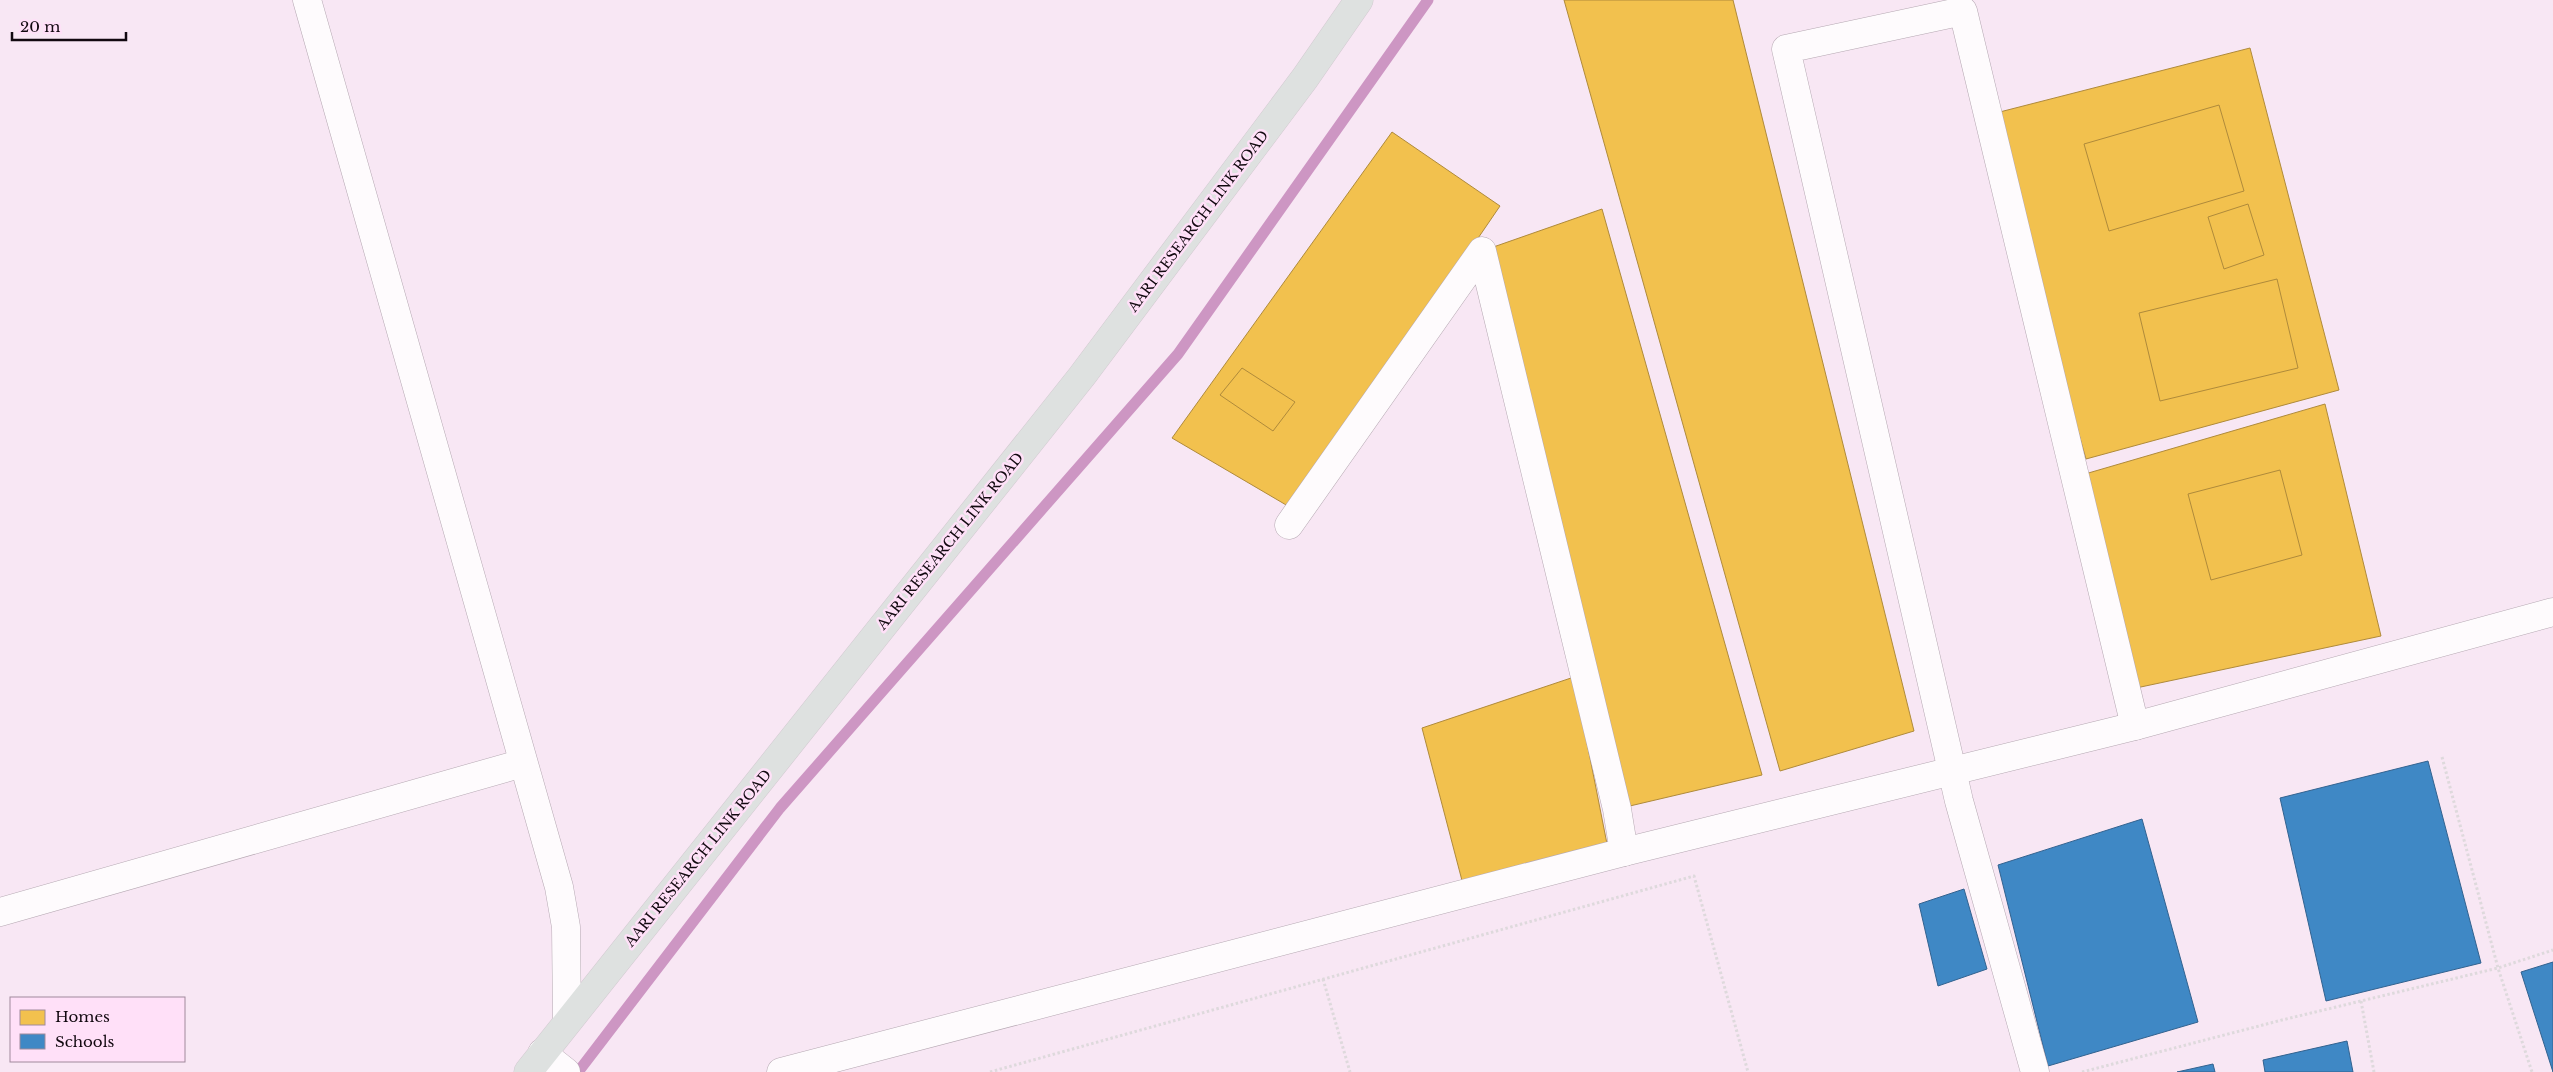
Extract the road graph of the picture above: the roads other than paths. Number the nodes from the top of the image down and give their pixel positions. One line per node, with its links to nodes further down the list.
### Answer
1 (307, 0): 6 (street)
2 (1359, 0): 10 (main road, AARI RESEARCH LINK ROAD)
3 (1289, 525): 8 (street)
4 (2553, 612): 5 (street)
5 (2136, 726): 7 (street); 7 (street)
6 (523, 763): 9 (street); 10 (street)
7 (1952, 772): 8 (street); 13 (street)
8 (1624, 852): 12 (street)
9 (0, 912)
10 (567, 1021): 11 (main road, AARI RESEARCH LINK ROAD)
11 (549, 1066)
12 (781, 1072)
13 (2035, 1072)

